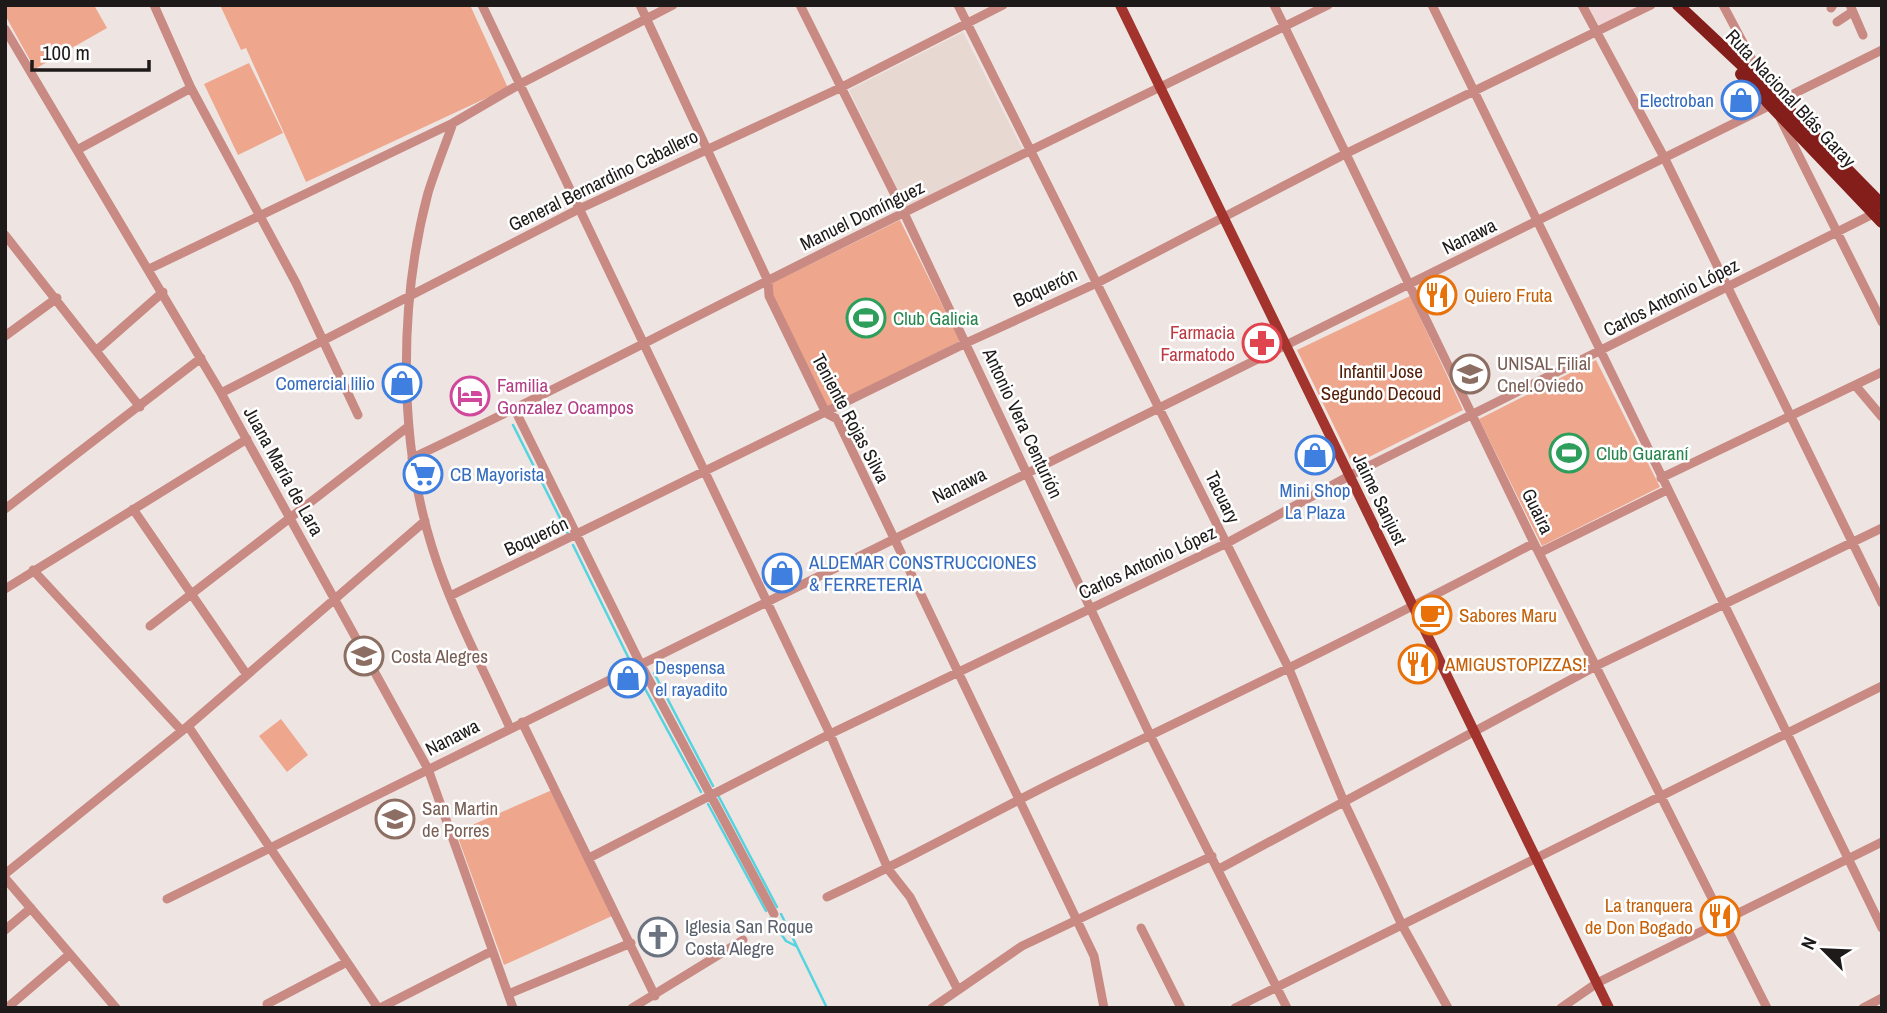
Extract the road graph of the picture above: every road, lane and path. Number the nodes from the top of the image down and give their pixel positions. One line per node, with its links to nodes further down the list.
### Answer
1 (154, 5): 27 (street)
2 (482, 5): 26 (street)
3 (640, 5): 17 (street, Teniente Rojas Silva)
4 (673, 5): 17 (street)
5 (800, 5): 28 (street, Antonio Vera Centurión)
6 (958, 5): 19 (street, Tacuary)
7 (1003, 5): 19 (street, General Bernardino Caballero)
8 (1120, 5): 29 (main road, Jaime Sanjust)
9 (1274, 5): 20 (street, Guaira)
10 (1328, 5): 20 (street, Manuel Domínguez)
11 (1432, 5): 31 (street)
12 (1582, 5): 23 (street)
13 (1651, 5): 23 (street, Boquerón)
14 (1678, 5): 22 (highway, Ruta Nacional Blás Garay)
15 (1723, 5): 30 (street)
16 (1851, 9): 18 (street); 24 (street)
17 (646, 18): 26 (street); 35 (street, Teniente Rojas Silva)
18 (1837, 22)
19 (967, 23): 28 (street, General Bernardino Caballero); 37 (street, Tacuary)
20 (1284, 26): 29 (street, Manuel Domínguez); 38 (street, Guaira)
21 (5, 29): 36 (street, Juana María de Lara)
22 (1702, 29): 30 (highway, Ruta Nacional Blás Garay); 32 (highway, Ruta Nacional Blás Garay)
23 (1597, 34): 31 (street, Boquerón); 39 (street)
24 (1863, 35)
25 (1882, 50): 32 (street, Nanawa)
26 (520, 84): 34 (street); 40 (street)
27 (191, 88): 36 (street); 44 (street)
28 (840, 88): 35 (street, General Bernardino Caballero); 41 (street, Antonio Vera Centurión)
29 (1161, 89): 37 (street, Manuel Domínguez); 43 (main road, Jaime Sanjust)
30 (1767, 89): 32 (highway, Ruta Nacional Blás Garay)
31 (1474, 92): 38 (street, Boquerón); 45 (street)
32 (1776, 105): 33 (highway, Ruta Nacional Blás Garay); 39 (street, Nanawa); 42 (highway, Ruta Nacional Blás Garay)
33 (1780, 119): 42 (highway, Ruta Nacional Blás Garay); 46 (street)
34 (453, 123): 44 (street); 54 (street)
35 (707, 149): 40 (street, General Bernardino Caballero); 49 (street, Teniente Rojas Silva)
36 (77, 150): 48 (street, Juana María de Lara)
37 (1029, 150): 41 (street, Manuel Domínguez); 50 (street, Tacuary)
38 (1347, 153): 43 (street, Boquerón); 51 (street, Guaira)
39 (1665, 159): 45 (street, Nanawa); 52 (street)
40 (579, 209): 54 (street, General Bernardino Caballero); 61 (street)
41 (904, 213): 49 (street, Manuel Domínguez); 59 (street, Antonio Vera Centurión)
42 (1880, 213): 46 (street, Carlos Antonio López)
43 (1223, 216): 50 (street, Boquerón); 60 (main road, Jaime Sanjust)
44 (261, 217): 48 (street); 58 (street)
45 (1536, 222): 51 (street, Nanawa); 63 (street)
46 (1837, 232): 52 (street, Carlos Antonio López); 56 (street)
47 (5, 234): 55 (street)
48 (149, 269): 53 (street, Juana María de Lara)
49 (768, 281): 61 (street, Manuel Domínguez); 71 (street, Teniente Rojas Silva)
50 (1097, 283): 59 (street, Boquerón); 69 (street, Tacuary)
51 (1411, 283): 60 (street, Nanawa); 73 (street, Guaira)
52 (1728, 288): 63 (street, Carlos Antonio López); 74 (street)
53 (163, 292): 62 (street); 64 (street, Juana María de Lara)
54 (410, 294): 58 (street, General Bernardino Caballero); 76 (street)
55 (57, 298): 57 (street); 62 (street)
56 (1882, 322)
57 (5, 336)
58 (321, 341): 67 (street, General Bernardino Caballero); 72 (street)
59 (966, 343): 71 (street, Boquerón); 79 (street, Antonio Vera Centurión)
60 (1286, 344): 69 (street, Nanawa); 81 (main road, Jaime Sanjust)
61 (642, 345): 70 (street, Manuel Domínguez); 80 (street)
62 (97, 350): 68 (street)
63 (1599, 352): 73 (street, Carlos Antonio López); 82 (street)
64 (201, 358): 67 (street, Juana María de Lara); 68 (street)
65 (1882, 372): 66 (street)
66 (1855, 384): 74 (street); 75 (street)
67 (221, 393): 77 (street, Juana María de Lara)
68 (140, 407): 84 (street)
69 (1160, 408): 79 (street, Nanawa); 92 (street, Tacuary)
70 (515, 410): 78 (street, Manuel Domínguez); 89 (street)
71 (826, 412): 80 (street, Boquerón); 90 (street, Teniente Rojas Silva)
72 (358, 415)
73 (1472, 416): 81 (street, Carlos Antonio López); 93 (street, Guaira)
74 (1790, 416): 82 (street); 91 (street)
75 (1882, 417)
76 (409, 426): 78 (street); 86 (street)
77 (247, 439): 85 (street); 86 (street, Juana María de Lara)
78 (412, 458): 87 (street)
79 (1027, 471): 90 (street, Nanawa); 103 (street, Antonio Vera Centurión)
80 (703, 474): 89 (street, Boquerón); 100 (street)
81 (1349, 477): 92 (street, Carlos Antonio López); 104 (main road, Jaime Sanjust)
82 (1661, 478): 83 (street)
83 (1667, 490): 94 (street); 102 (street)
84 (5, 509)
85 (134, 509): 95 (street); 97 (street)
86 (289, 516): 97 (street); 99 (street, Juana María de Lara)
87 (425, 521): 98 (street); 99 (street)
88 (1882, 528): 91 (street)
89 (578, 536): 98 (street, Boquerón); 106 (street)
90 (893, 537): 100 (street, Nanawa); 109 (street, Teniente Rojas Silva)
91 (1853, 542): 101 (street); 102 (street)
92 (1227, 543): 103 (street, Carlos Antonio López); 108 (street, Tacuary)
93 (1534, 543): 94 (street, Guaira); 104 (street)
94 (1539, 553): 107 (street, Guaira)
95 (33, 570): 96 (street); 113 (street)
96 (5, 589)
97 (190, 594): 105 (street); 110 (street)
98 (450, 596): 114 (street)
99 (334, 598): 110 (street); 119 (street, Juana María de Lara)
100 (765, 600): 106 (street, Nanawa); 117 (street)
101 (1882, 603)
102 (1723, 605): 107 (street); 116 (street)
103 (1090, 608): 109 (street, Carlos Antonio López); 118 (street, Antonio Vera Centurión)
104 (1412, 608): 108 (street); 115 (main road, Jaime Sanjust)
105 (150, 626)
106 (640, 663): 112 (street, Nanawa); 121 (street)
107 (1596, 666): 115 (street); 120 (street, Guaira)
108 (1289, 669): 118 (street); 123 (street, Tacuary)
109 (957, 671): 117 (street, Carlos Antonio López); 122 (street, Teniente Rojas Silva)
110 (247, 675): 113 (street)
111 (1882, 686): 116 (street)
112 (522, 722): 114 (street, Nanawa); 128 (street)
113 (185, 728): 125 (street); 132 (street)
114 (510, 728): 119 (street, Nanawa)
115 (1472, 732): 123 (street); 127 (main road, Jaime Sanjust)
116 (1787, 733): 120 (street); 129 (street)
117 (830, 734): 121 (street, Carlos Antonio López); 130 (street)
118 (1150, 735): 122 (street); 126 (street, Antonio Vera Centurión)
119 (428, 769): 125 (street, Nanawa); 145 (street, Juana María de Lara)
120 (1660, 794): 127 (street); 138 (street, Guaira)
121 (710, 795): 128 (street, Carlos Antonio López); 136 (street)
122 (1019, 800): 130 (street); 137 (street, Teniente Rojas Silva)
123 (1344, 802): 131 (street); 139 (street, Tacuary)
124 (1882, 842): 129 (street)
125 (272, 847): 134 (street, Nanawa); 147 (street)
126 (1212, 856): 131 (street, Antonio Vera Centurión); 137 (street)
127 (1533, 857): 139 (street); 148 (main road, Jaime Sanjust)
128 (589, 858): 144 (street)
129 (1848, 859): 138 (street); 141 (street)
130 (888, 869): 133 (street); 150 (street)
131 (1219, 869): 149 (street, Antonio Vera Centurión)
132 (5, 876): 135 (street)
133 (827, 897)
134 (167, 899)
135 (31, 908): 142 (street); 146 (street)
136 (774, 914)
137 (1076, 920): 150 (street); 161 (street, Teniente Rojas Silva)
138 (1724, 921): 148 (street); 168 (street, Guaira)
139 (1402, 925): 149 (street); 165 (street, Tacuary)
140 (1141, 928): 162 (street)
141 (1882, 928)
142 (5, 930)
143 (743, 940): 152 (street)
144 (631, 943): 151 (street); 152 (street)
145 (492, 951): 151 (street, Juana María de Lara); 157 (street)
146 (70, 954): 155 (street); 156 (street)
147 (347, 962): 154 (street); 157 (street)
148 (1597, 983): 166 (street); 167 (main road, Jaime Sanjust)
149 (1276, 987): 163 (street); 164 (street, Antonio Vera Centurión)
150 (958, 990): 160 (street)
151 (508, 994): 158 (street, Juana María de Lara)
152 (655, 996): 159 (street)
153 (1882, 998): 169 (street)
154 (267, 1004)
155 (7, 1008)
156 (116, 1008)
157 (379, 1008)
158 (513, 1008)
159 (632, 1008)
160 (932, 1008)
161 (1104, 1008)
162 (1181, 1008)
163 (1235, 1008)
164 (1287, 1008)
165 (1448, 1008)
166 (1561, 1008)
167 (1609, 1008)
168 (1767, 1008)
169 (1863, 1008)

